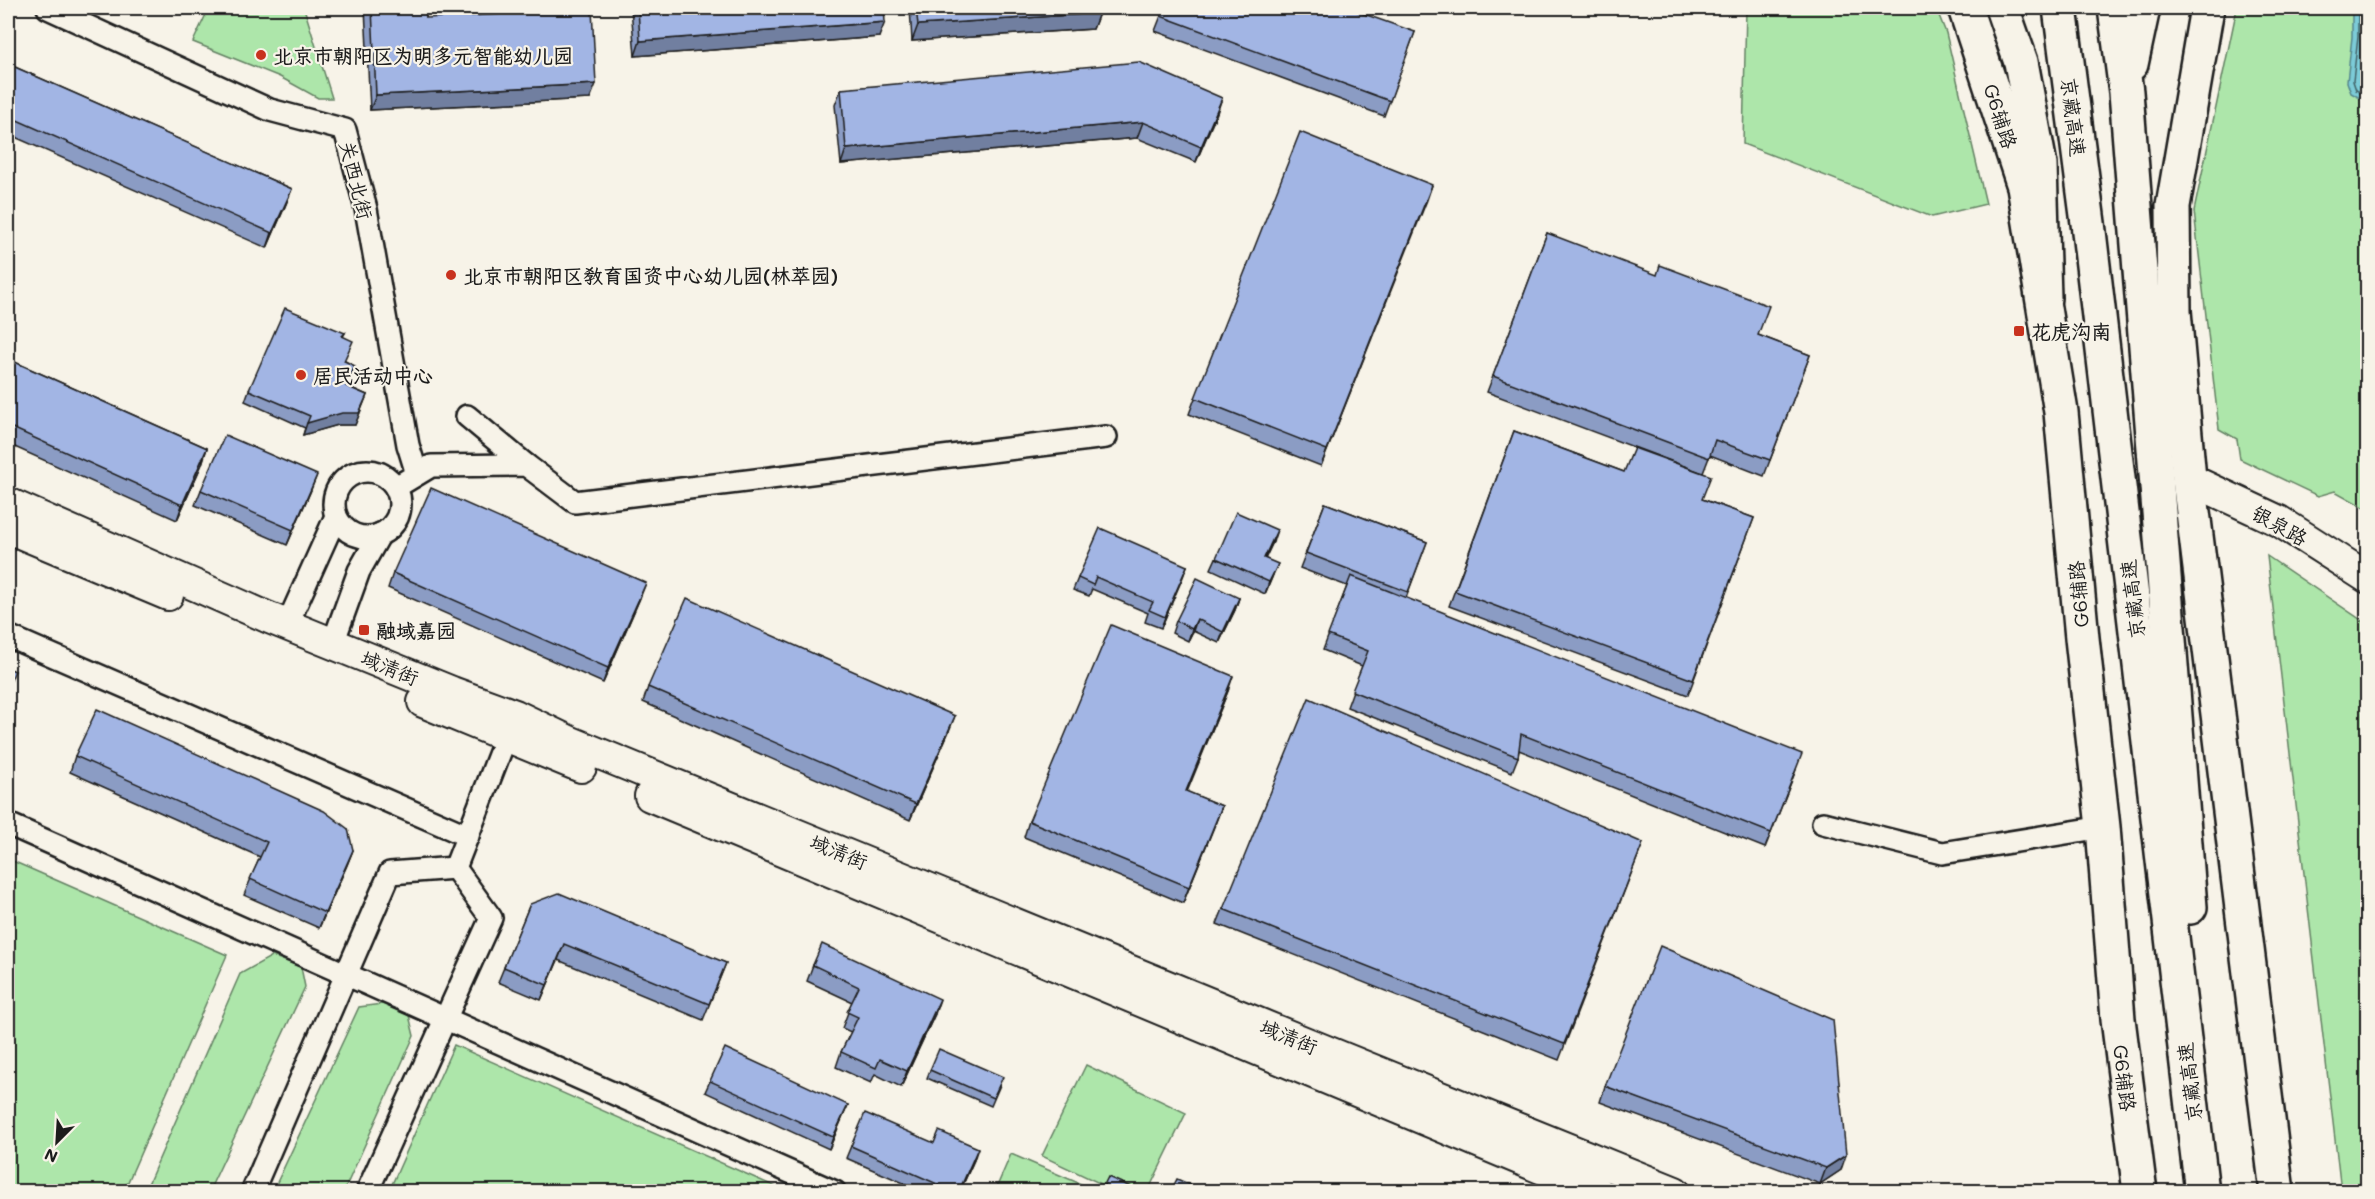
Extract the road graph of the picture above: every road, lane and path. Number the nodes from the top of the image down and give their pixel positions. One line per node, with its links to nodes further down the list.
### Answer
1 (48, 8): 13 (street, 关西北街)
2 (1965, 8): 9 (main road, G6辅路)
3 (2001, 8): 9 (main road)
4 (2060, 8): 38 (main road, 京藏高速)
5 (2115, 8): 8 (main road, 京藏高速)
6 (2143, 8): 8 (main road)
7 (2207, 8): 14 (main road)
8 (2126, 92): 39 (main road, 京藏高速)
9 (2044, 298): 27 (main road, G6辅路)
10 (467, 416): 12 (street)
11 (1106, 437): 12 (street)
12 (526, 465): 13 (street)
13 (417, 474): 15 (street)
14 (2189, 479): 20 (street, 银泉路); 40 (main road)
15 (396, 487): 17 (street); 19 (street)
16 (8, 503): 21 (street, 域清街)
17 (336, 516): 19 (street); 21 (street)
18 (8, 528): 24 (street, 域清街)
19 (380, 534): 23 (street)
20 (2367, 578)
21 (287, 624): 23 (street, 域清街)
22 (8, 636): 28 (street)
23 (333, 643): 24 (street, 域清街)
24 (511, 726): 28 (street); 35 (street, 域清街); 36 (street, 域清街)
25 (8, 824): 30 (street)
26 (1823, 824): 27 (street)
27 (2103, 826): 37 (main road, G6辅路)
28 (468, 836): 29 (street)
29 (455, 868): 30 (street); 31 (street)
30 (346, 974): 31 (street); 32 (street)
31 (446, 1018): 33 (street); 34 (street)
32 (252, 1191)
33 (368, 1191)
34 (835, 1191)
35 (1598, 1191)
36 (1675, 1191)
37 (2140, 1191)
38 (2202, 1191)
39 (2222, 1191)
40 (2277, 1191)

